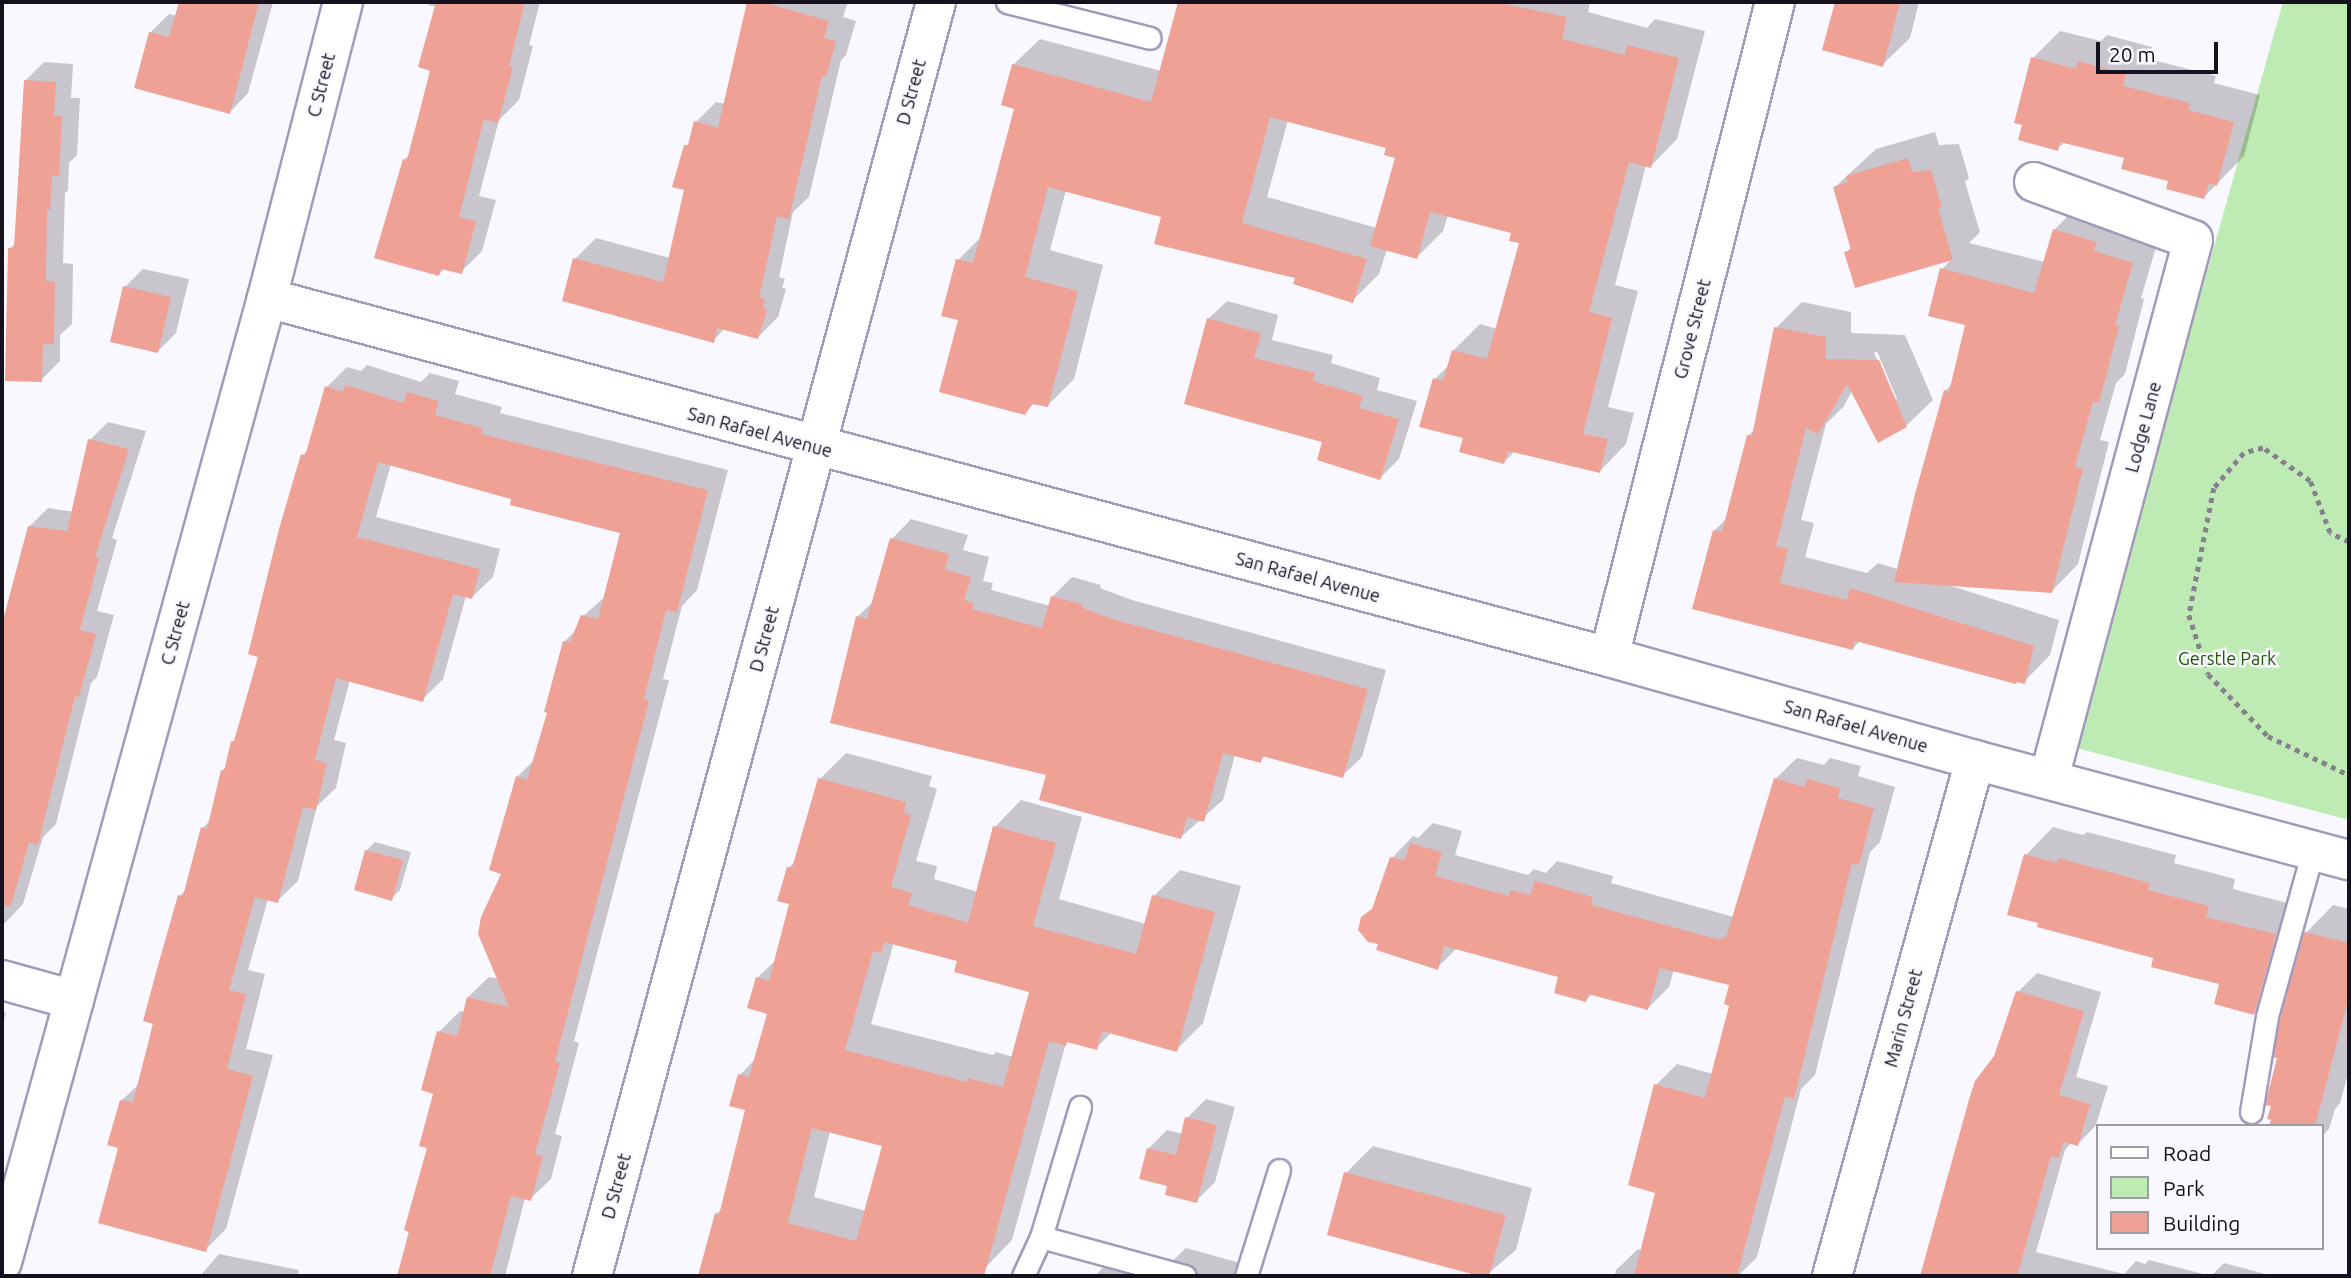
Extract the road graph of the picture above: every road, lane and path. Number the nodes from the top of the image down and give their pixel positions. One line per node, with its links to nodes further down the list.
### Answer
1 (343, 2): 7 (street, C Street)
2 (936, 2): 8 (street, D Street)
3 (1007, 2): 5 (lane)
4 (1775, 2): 10 (street, Grove Street)
5 (1150, 38)
6 (2034, 182): 13 (street, Lodge Lane)
7 (267, 298): 8 (street, San Rafael Avenue); 17 (street, C Street)
8 (816, 447): 10 (street, San Rafael Avenue); 23 (street, D Street)
9 (2349, 542): 12 (path)
10 (1609, 657): 11 (street, San Rafael Avenue)
11 (1975, 760): 13 (street, San Rafael Avenue); 27 (street, Marin Street)
12 (2349, 775)
13 (2049, 778): 14 (street, San Rafael Avenue)
14 (2313, 850): 15 (street, San Rafael Avenue); 19 (lane)
15 (2349, 860)
16 (2, 980): 17 (street)
17 (74, 1000): 22 (street, C Street)
18 (1080, 1107): 21 (lane)
19 (2251, 1112)
20 (1279, 1170): 26 (lane)
21 (1041, 1237): 24 (lane); 25 (lane)
22 (2, 1262)
23 (592, 1276)
24 (1023, 1276)
25 (1185, 1276)
26 (1246, 1276)
27 (1832, 1276)

